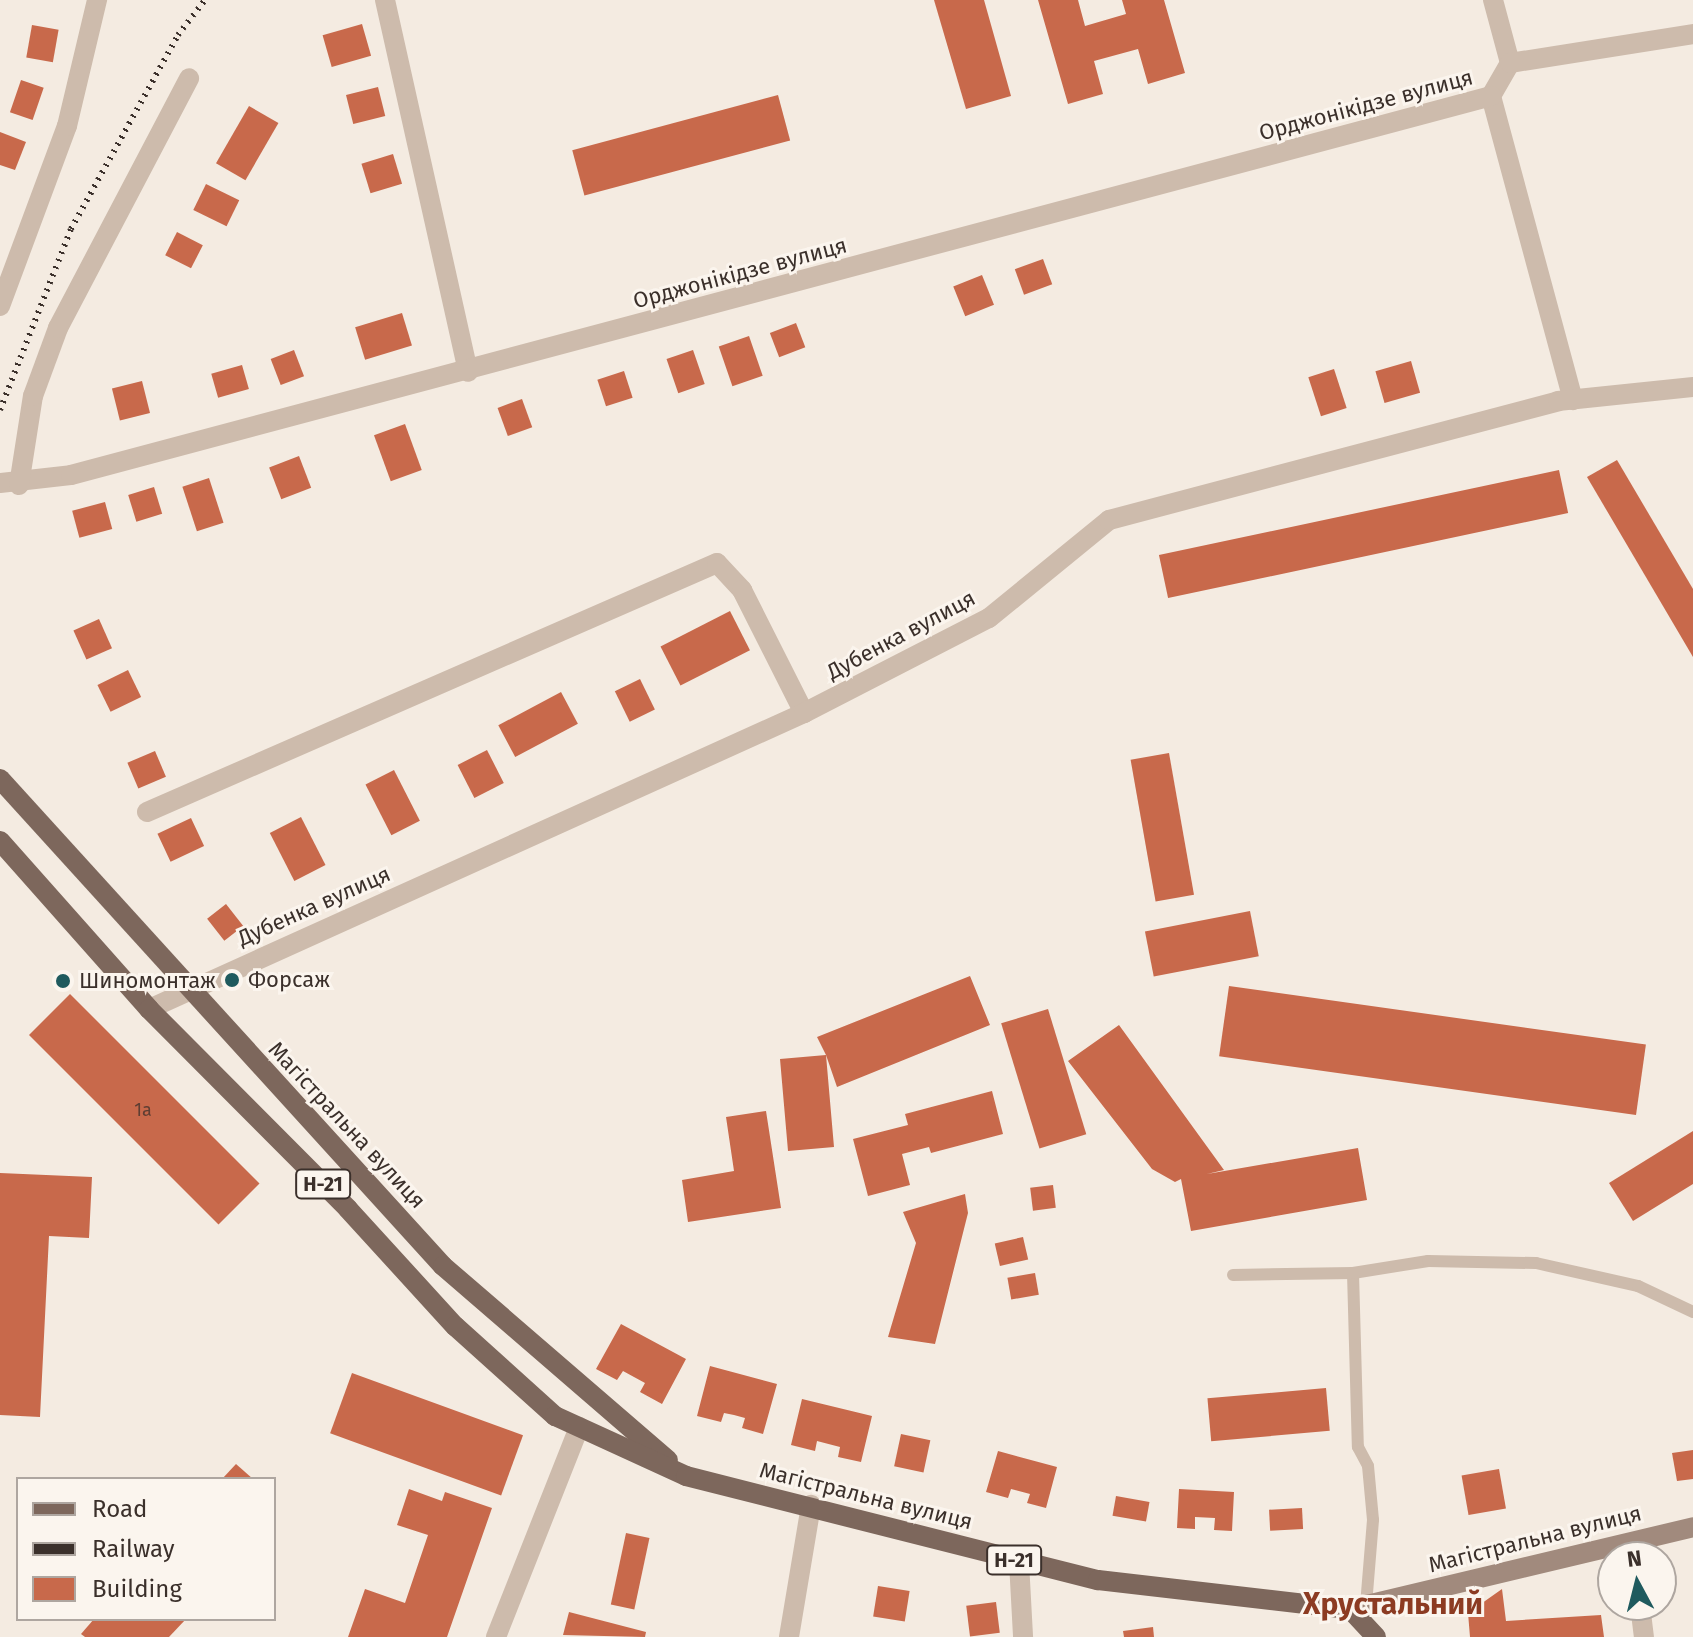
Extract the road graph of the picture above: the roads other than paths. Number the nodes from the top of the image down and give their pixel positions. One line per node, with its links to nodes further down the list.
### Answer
1 (97, 0): 8 (street)
2 (385, 0): 9 (street)
3 (1493, 0): 5 (street)
4 (1693, 34): 5 (street)
5 (1510, 63): 7 (street)
6 (189, 78): 12 (street)
7 (1491, 96): 9 (street, Орджонікідзе вулиця); 11 (street)
8 (0, 306)
9 (468, 372): 12 (street, Орджонікідзе вулиця)
10 (1693, 387): 11 (street, Дубенка вулиця)
11 (1573, 400): 13 (street, Дубенка вулиця)
12 (10, 484)
13 (804, 713): 15 (street); 17 (street, Дубенка вулиця)
14 (0, 779): 17 (main road, Магістральна вулиця)
15 (147, 812)
16 (0, 841): 18 (main road, Магістральна вулиця / Н-21)
17 (187, 988): 18 (street, Дубенка вулиця); 23 (main road, Магістральна вулиця)
18 (149, 1009): 22 (main road, Магістральна вулиця / Н-21)
19 (1353, 1273): 20 (lane); 21 (lane); 29 (lane)
20 (1233, 1275)
21 (1693, 1312)
22 (579, 1427): 23 (main road, Магістральна вулиця / Н-21); 30 (street)
23 (686, 1476): 24 (main road, Магістральна вулиця / Н-21)
24 (811, 1505): 28 (main road, Магістральна вулиця / Н-21); 31 (street)
25 (1693, 1527): 26 (street, Магістральна вулиця)
26 (1653, 1541)
27 (1597, 1556): 29 (street, Магістральна вулиця)
28 (1019, 1562): 29 (main road, Магістральна вулиця / Н-21); 32 (street)
29 (1358, 1607): 33 (main road)
30 (496, 1637)
31 (789, 1637)
32 (1023, 1637)
33 (1376, 1637)

